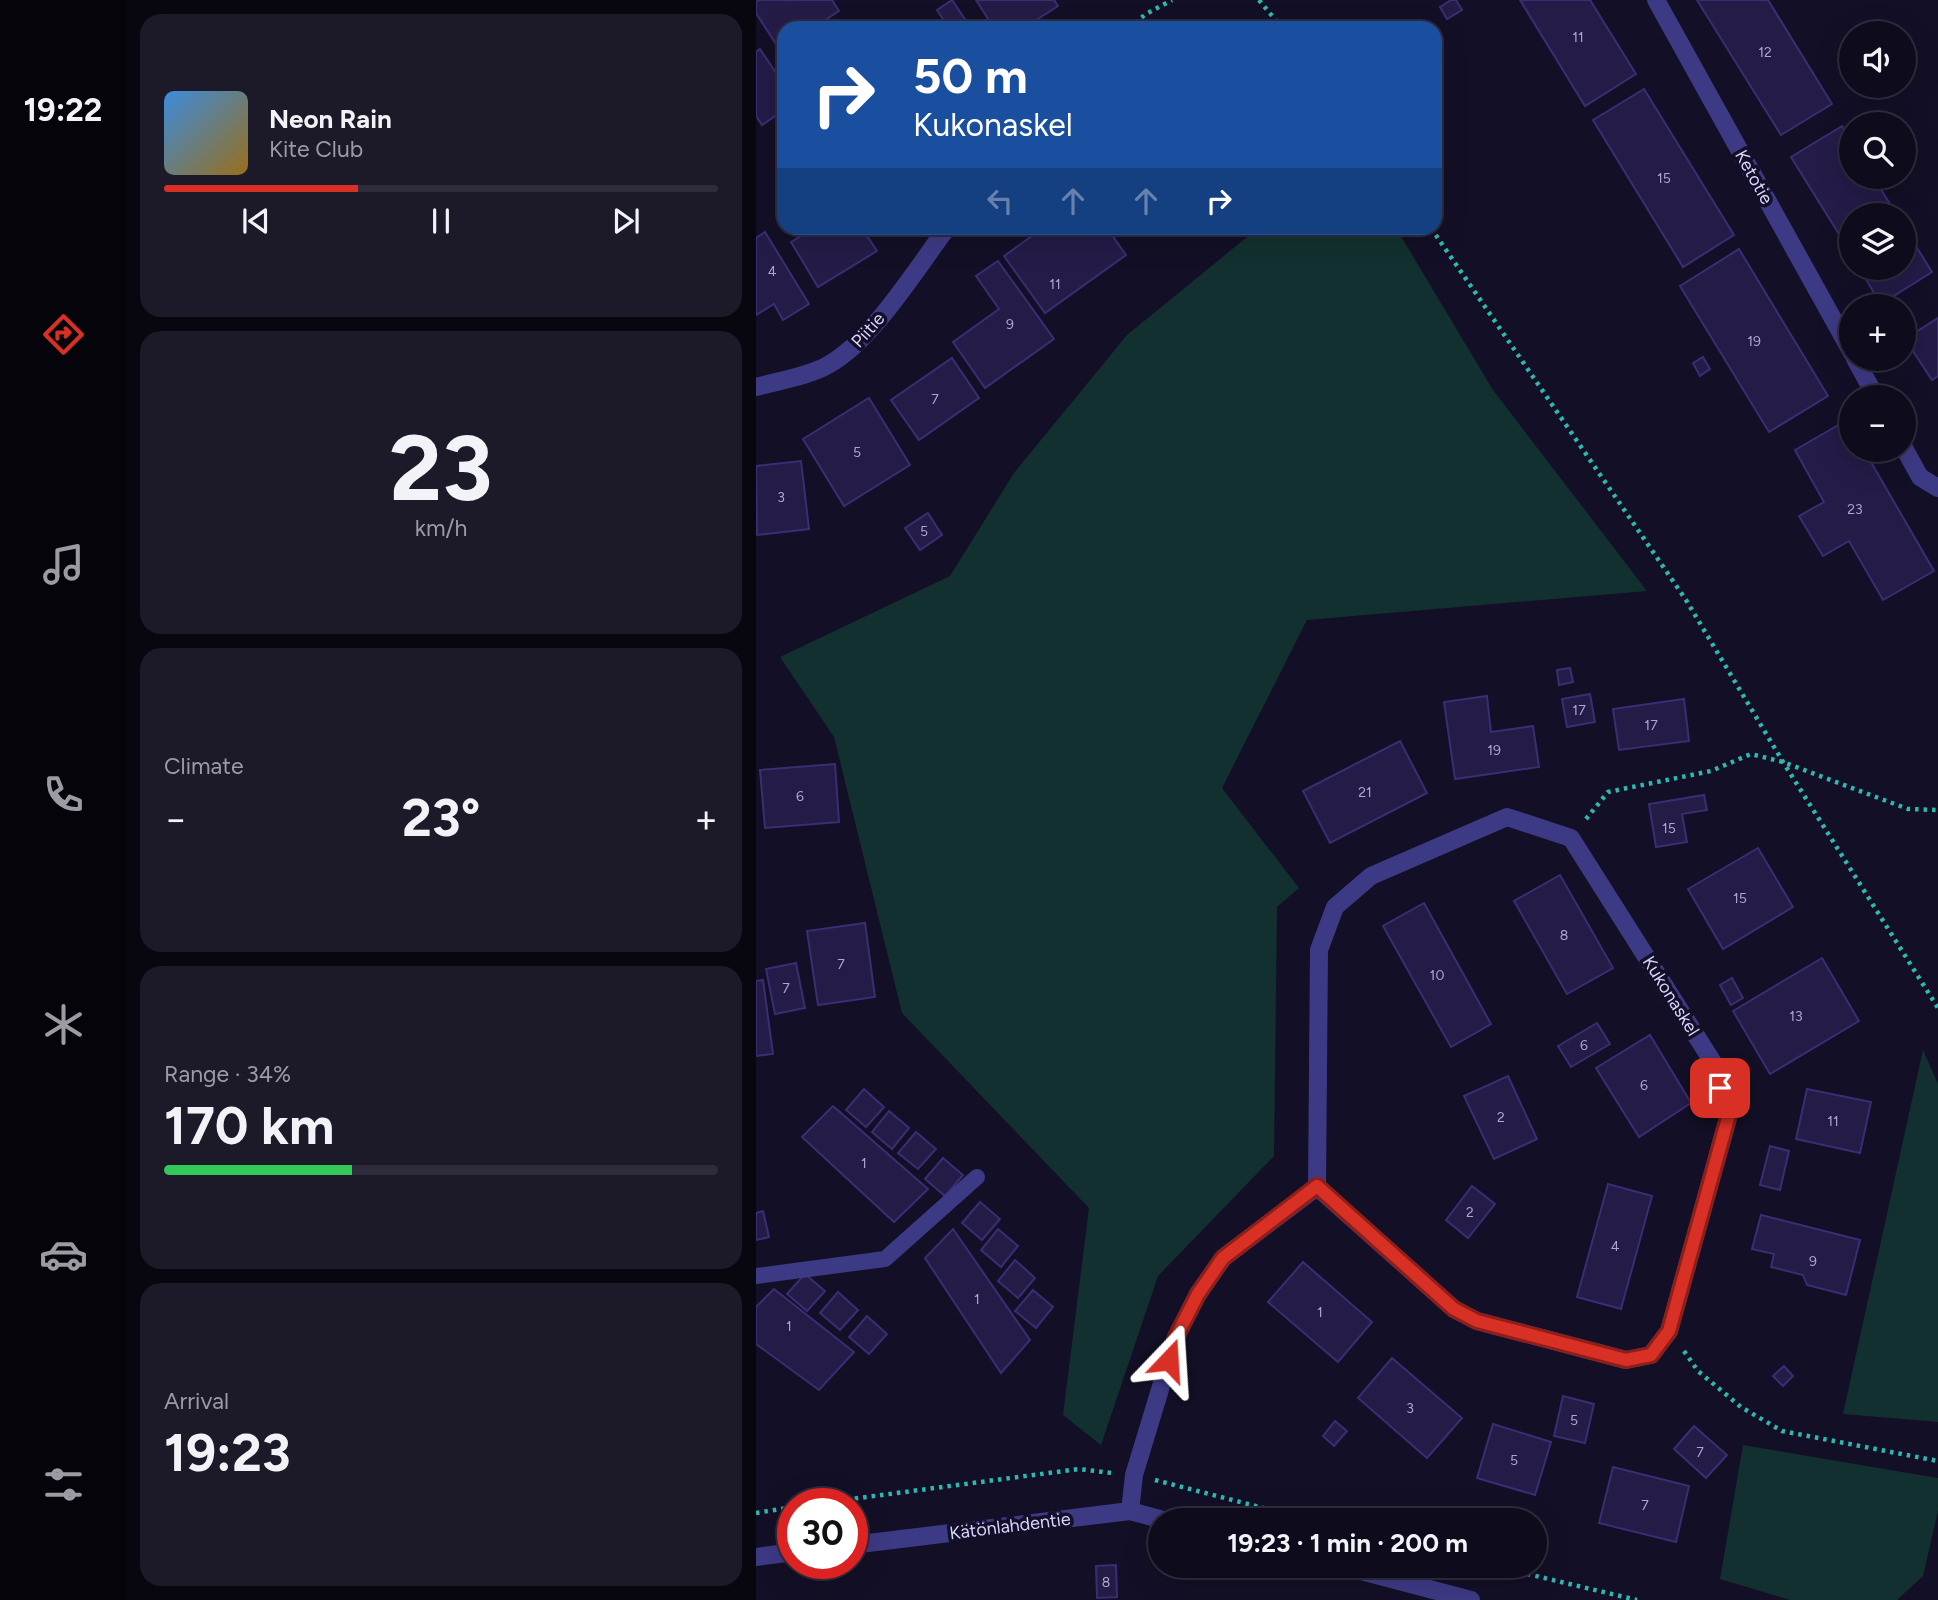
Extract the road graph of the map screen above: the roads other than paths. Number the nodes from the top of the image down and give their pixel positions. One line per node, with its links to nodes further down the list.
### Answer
1 (1656, 0): 3 (street, Ketotie)
2 (942, 235): 4 (street, Piitie)
3 (1839, 330)
4 (756, 387)
5 (1912, 462): 6 (street)
6 (1938, 488)
7 (976, 1177): 9 (lane)
8 (1317, 1186): 8 (street, Kukonaskel); 10 (street)
9 (756, 1276)
10 (1130, 1511): 11 (street, Kätönlahdentie); 12 (street, Kätönlahdentie)
11 (1148, 1516)
12 (868, 1543)
13 (777, 1554): 14 (street)
14 (756, 1557)
15 (1388, 1578): 16 (street)
16 (1471, 1600)

